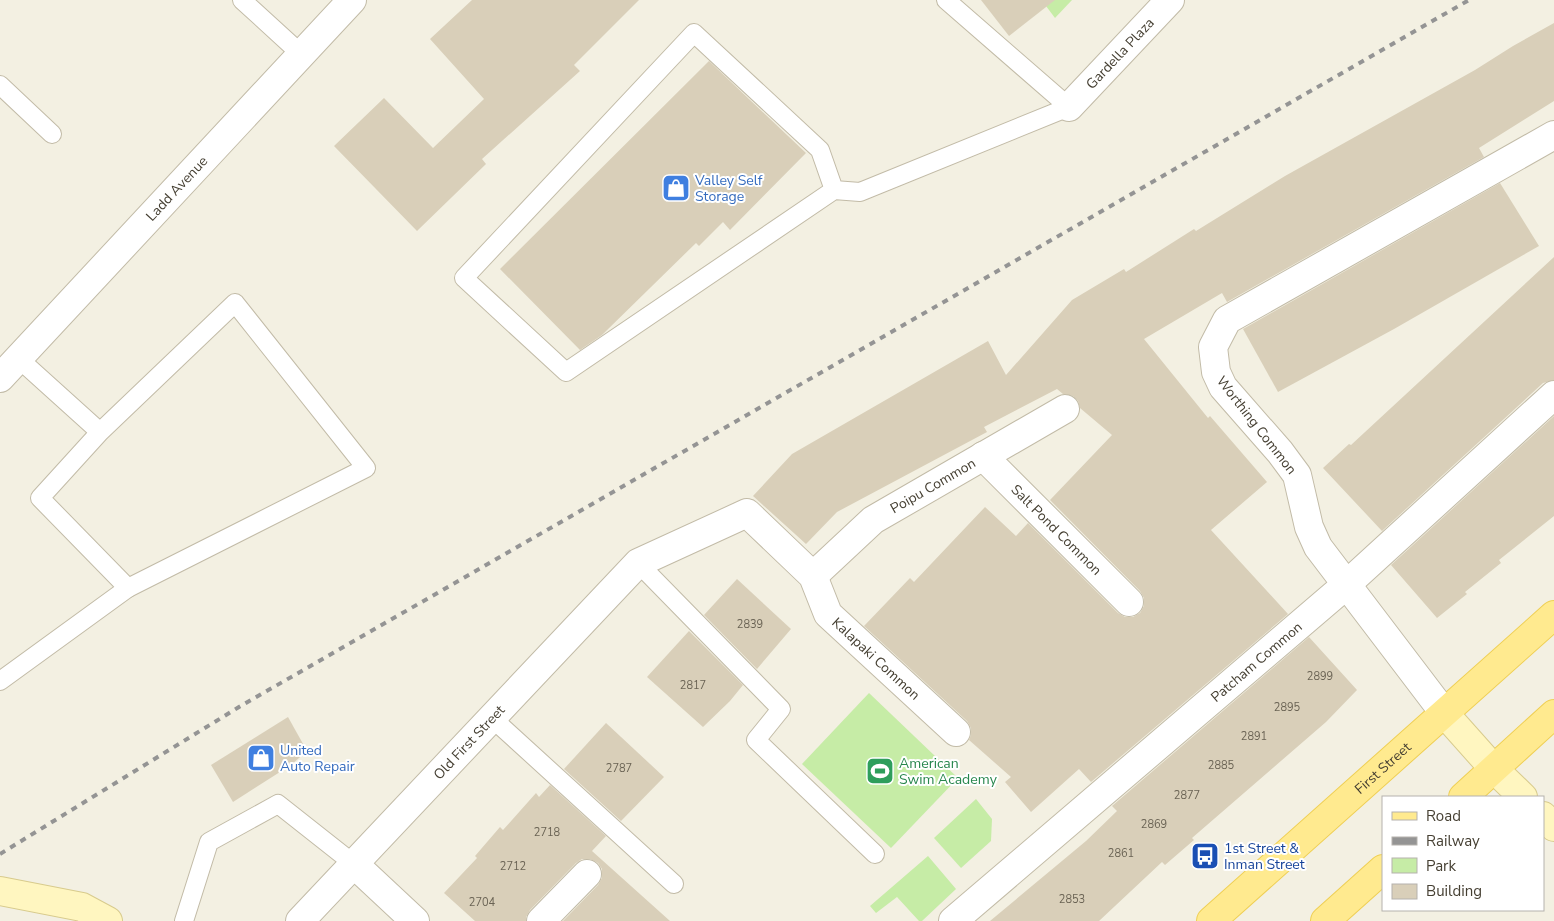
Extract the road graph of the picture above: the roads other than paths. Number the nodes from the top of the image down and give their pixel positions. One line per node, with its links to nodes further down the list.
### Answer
1 (242, 0): 5 (lane)
2 (352, 0): 5 (street, Ladd Avenue)
3 (946, 0): 7 (lane)
4 (1170, 0): 7 (street, Gardella Plaza)
5 (301, 54): 11 (street, Ladd Avenue)
6 (0, 86): 8 (lane)
7 (1069, 107): 10 (lane)
8 (52, 134)
9 (1554, 134): 18 (street, Worthing Common)
10 (834, 190): 10 (lane)
11 (9, 368): 14 (lane)
12 (1554, 395): 18 (street, Patcham Common)
13 (1065, 409): 15 (street, Poipu Common)
14 (100, 432): 19 (lane); 19 (lane)
15 (984, 456): 17 (street, Poipu Common); 20 (street, Salt Pond Common)
16 (638, 563): 17 (street, Kalapaki Common); 25 (street, Old First Street); 32 (lane)
17 (813, 576): 26 (street, Kalapaki Common)
18 (1346, 585): 23 (street, Worthing Common); 43 (street, Patcham Common)
19 (128, 588): 22 (lane)
20 (1129, 602)
21 (1554, 615): 23 (main road, First Street)
22 (0, 681)
23 (1445, 714): 27 (street); 44 (main road, First Street)
24 (1554, 714): 27 (main road)
25 (492, 718): 33 (street, Old First Street); 36 (lane)
26 (956, 732)
27 (1494, 769): 28 (main road); 29 (street)
28 (1464, 796)
29 (1522, 796)
30 (1544, 817): 31 (street)
31 (1554, 827)
32 (875, 854)
33 (354, 864): 39 (lane); 40 (street, Old First Street); 41 (street)
34 (1382, 870): 45 (main road)
35 (587, 874): 42 (street)
36 (674, 884)
37 (0, 891): 38 (street)
38 (108, 921)
39 (184, 921)
40 (300, 921)
41 (415, 921)
42 (541, 921)
43 (953, 921)
44 (1211, 921)
45 (1325, 921)

